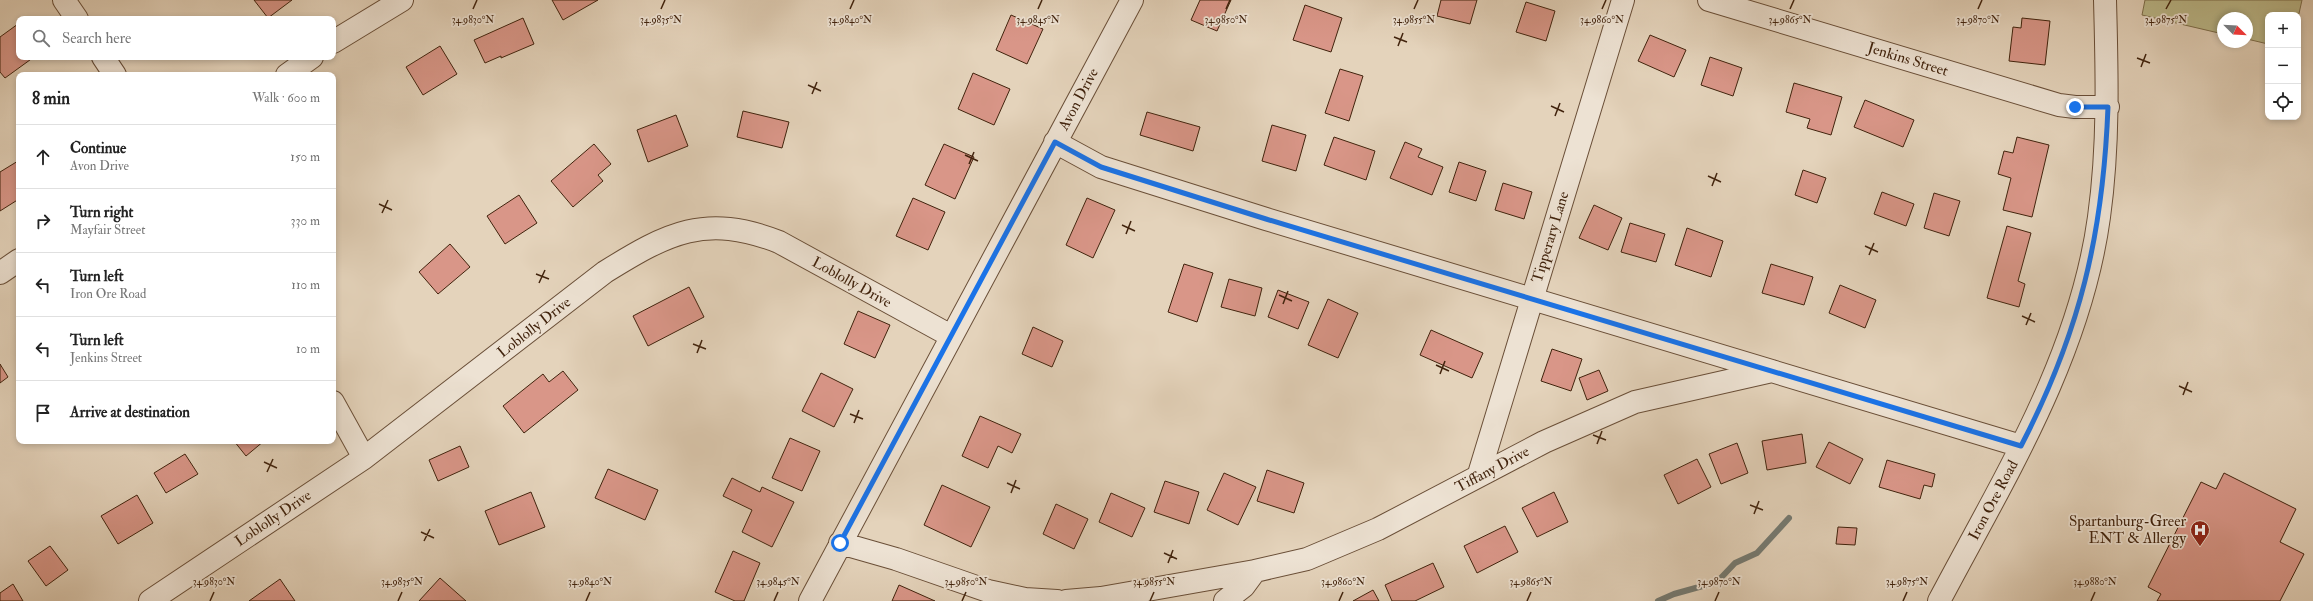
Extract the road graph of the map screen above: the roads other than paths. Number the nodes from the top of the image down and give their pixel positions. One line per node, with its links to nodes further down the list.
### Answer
1 (64, 0): 7 (street)
2 (402, 0): 8 (street)
3 (1132, 0): 14 (street, Avon Drive)
4 (1622, 0): 17 (street, Tipperary Lane)
5 (1709, 0): 13 (street, Jenkins Street)
6 (2105, 0): 13 (street, Iron Ore Road)
7 (75, 16)
8 (336, 40)
9 (105, 60): 11 (street)
10 (308, 60): 12 (street)
11 (113, 72)
12 (292, 72)
13 (2108, 107): 21 (street, Iron Ore Road)
14 (1055, 142): 17 (street); 18 (street, Avon Drive)
15 (16, 262): 16 (street)
16 (0, 273)
17 (1532, 298): 19 (street); 23 (street, Tipperary Lane)
18 (951, 336): 22 (street, Loblolly Drive); 24 (street, Avon Drive)
19 (1775, 370): 21 (street); 23 (street, Tiffany Drive)
20 (336, 407): 22 (street)
21 (2021, 446): 31 (street, Iron Ore Road)
22 (364, 458): 26 (street, Loblolly Drive)
23 (1479, 474): 25 (street, Tiffany Drive)
24 (840, 543): 27 (street, Avon Drive); 28 (street)
25 (1255, 571): 29 (street, Tiffany Drive); 30 (street)
26 (150, 601)
27 (810, 601)
28 (1057, 601)
29 (1066, 601)
30 (1225, 601)
31 (1939, 601)

